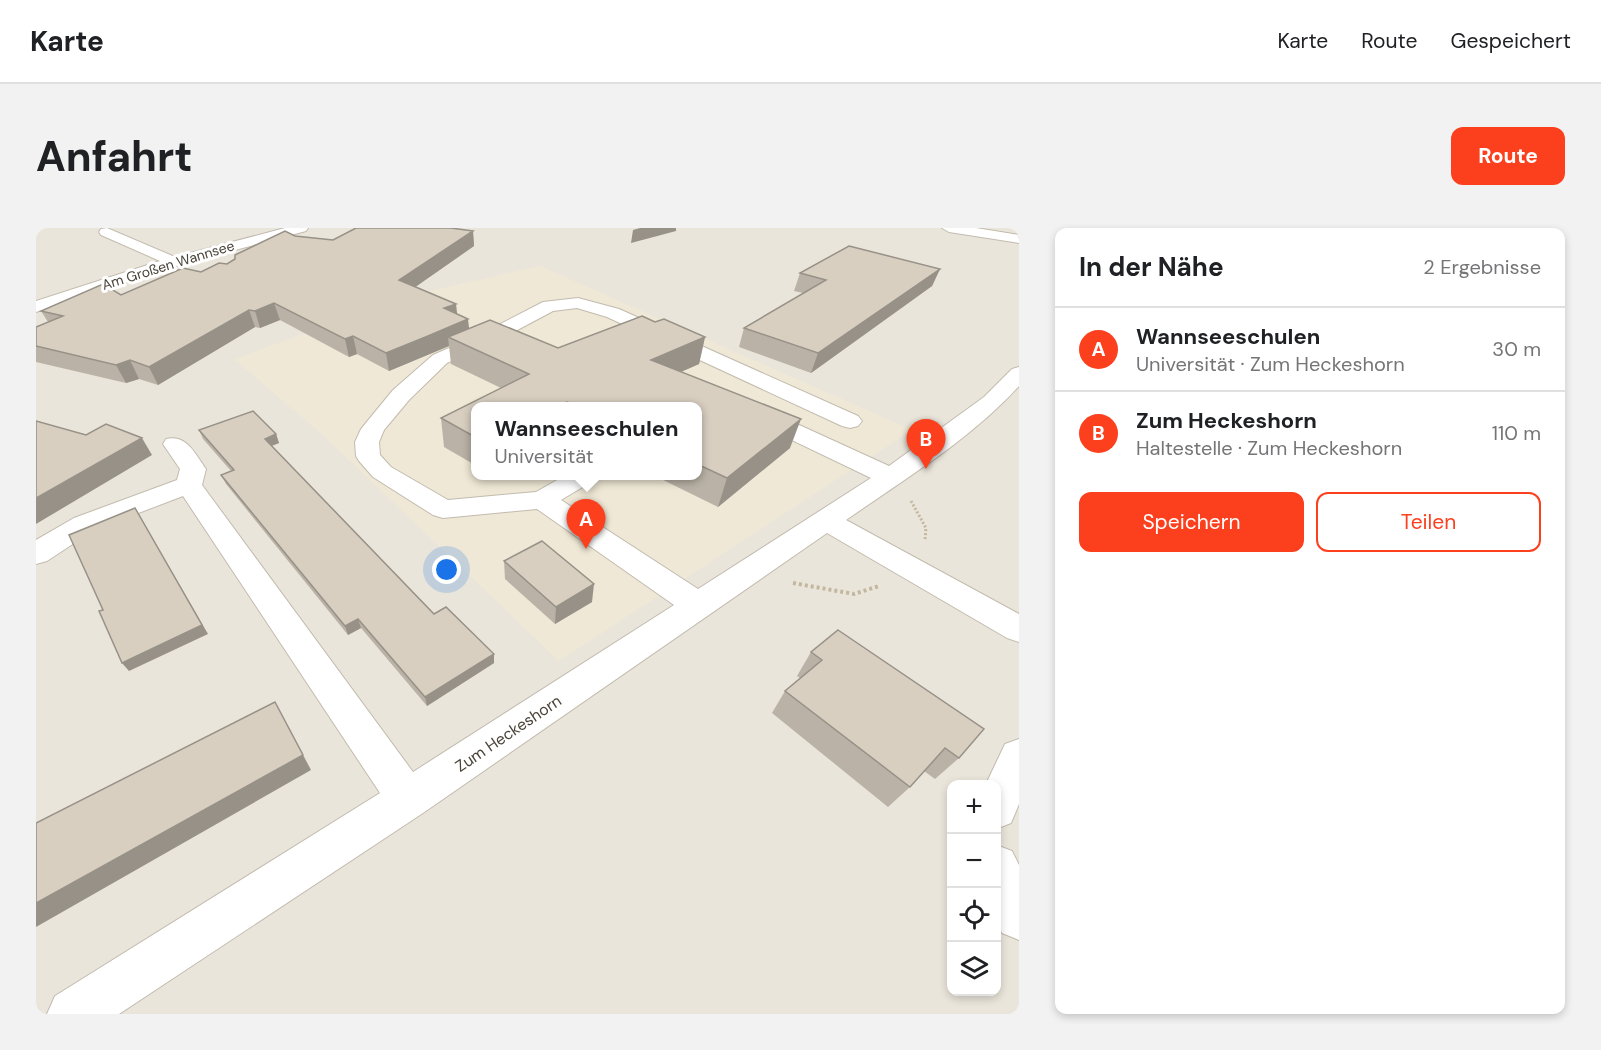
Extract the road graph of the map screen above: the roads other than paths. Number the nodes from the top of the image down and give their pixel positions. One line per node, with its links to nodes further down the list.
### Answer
1 (301, 228): 5 (street, Am Großen Wannsee)
2 (950, 228): 4 (street)
3 (106, 232): 5 (street)
4 (1019, 239)
5 (174, 262): 7 (street, Am Großen Wannsee)
6 (213, 270): 7 (street)
7 (91, 288): 8 (street, Am Großen Wannsee)
8 (36, 307)
9 (736, 369): 11 (street); 13 (street); 16 (street)
10 (1019, 373): 13 (street, Zum Heckeshorn)
11 (850, 421)
12 (175, 444): 15 (street)
13 (894, 475): 17 (street, Zum Heckeshorn)
14 (575, 480): 16 (street)
15 (189, 485): 18 (street); 23 (street)
16 (542, 500): 19 (street)
17 (825, 520): 19 (street, Zum Heckeshorn); 20 (street)
18 (36, 554)
19 (698, 606): 23 (street, Zum Heckeshorn)
20 (1019, 630)
21 (1019, 757): 22 (street)
22 (1001, 798)
23 (408, 799): 26 (street, Zum Heckeshorn)
24 (1001, 878): 25 (street)
25 (1019, 916)
26 (73, 1014)

